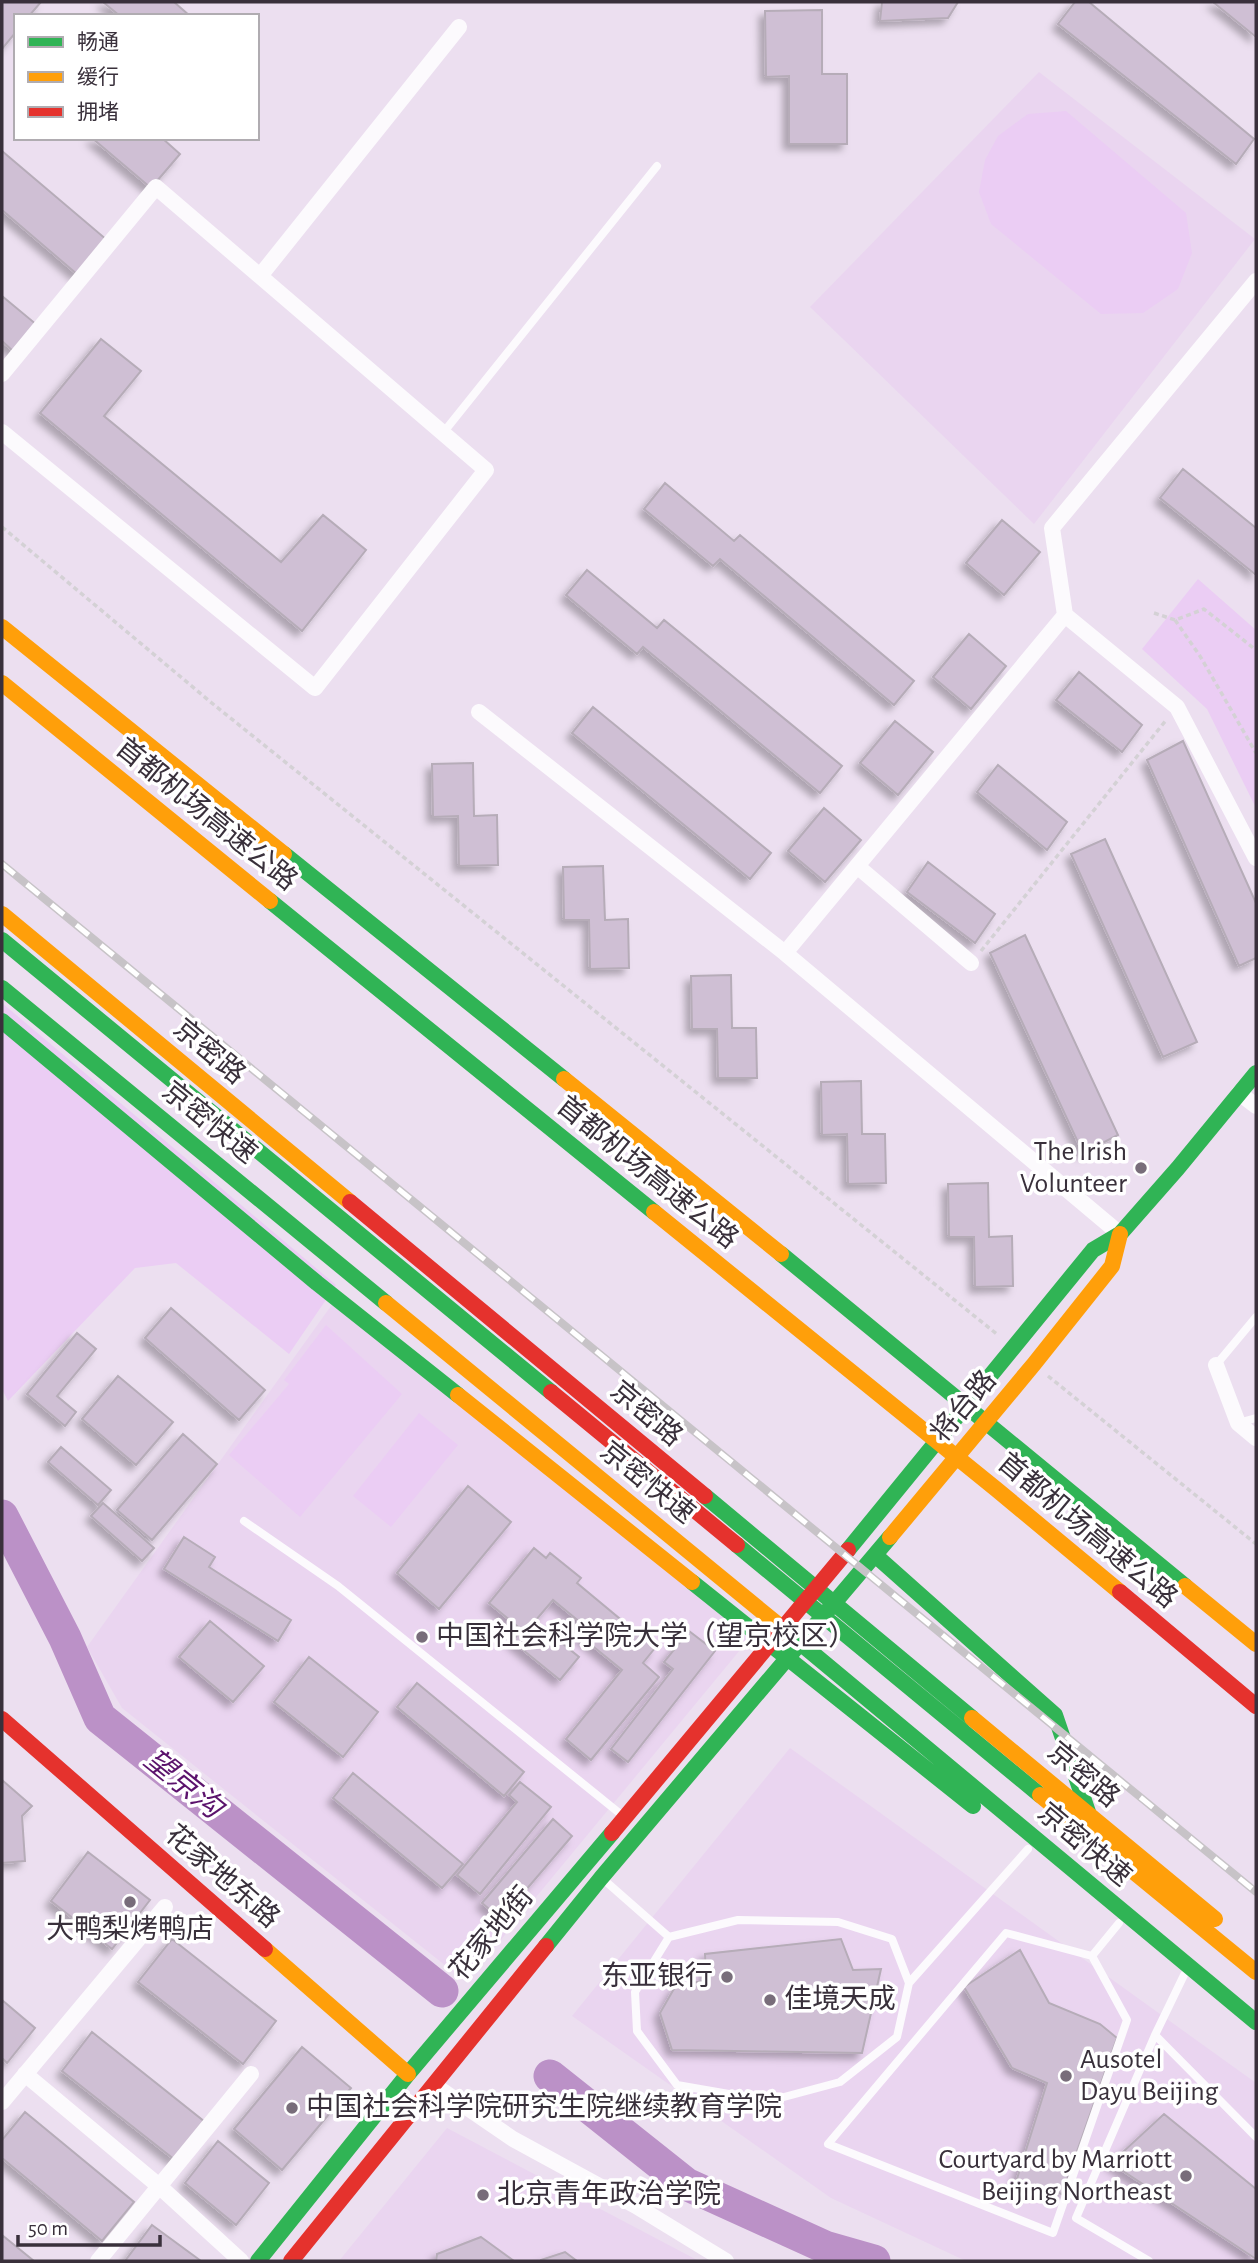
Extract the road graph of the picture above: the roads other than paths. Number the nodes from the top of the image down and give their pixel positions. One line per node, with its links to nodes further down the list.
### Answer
1 (459, 27): 3 (street)
2 (657, 166): 7 (lane)
3 (260, 276): 5 (street); 7 (street)
4 (1256, 281): 8 (street)
5 (2, 374)
6 (2, 432): 7 (street)
7 (443, 433)
8 (1065, 615): 12 (street); 13 (street)
9 (2, 627): 34 (main road, 首都机场高速公路)
10 (2, 683): 36 (main road, 首都机场高速公路)
11 (479, 712): 16 (street)
12 (1256, 858)
13 (857, 866): 16 (street); 17 (street)
14 (2, 914): 31 (main road, 京密路)
15 (2, 940): 47 (main road, 京密快速)
16 (785, 953): 23 (street)
17 (971, 963)
18 (2, 988): 50 (main road, 京密快速)
19 (2, 1021): 33 (main road)
20 (1256, 1073): 21 (main road, 将台路)
21 (1239, 1093): 22 (street); 23 (main road, 将台路)
22 (1256, 1106)
23 (1120, 1234): 30 (main road, 将台路); 31 (main road, 将台路)
24 (1256, 1317): 25 (lane)
25 (1216, 1365): 27 (street)
26 (1256, 1418): 27 (lane)
27 (1238, 1423): 28 (street)
28 (1256, 1438)
29 (244, 1521): 39 (lane)
30 (875, 1555): 32 (main road, 将台路); 38 (main road)
31 (817, 1589): 32 (main road, 京密路); 33 (main road, 将台路)
32 (834, 1604): 35 (main road, 将台路); 38 (main road, 京密路)
33 (772, 1644): 35 (main road); 39 (main road, 花家地街)
34 (1256, 1644)
35 (787, 1657): 40 (main road); 41 (main road, 花家地街)
36 (1256, 1706)
37 (2, 1719): 55 (main road, 花家地东路)
38 (1088, 1813): 45 (main road, 京密路)
39 (625, 1818): 55 (main road, 花家地街)
40 (1028, 1849): 43 (main road); 49 (lane)
41 (601, 1878): 44 (lane); 56 (main road, 花家地街)
42 (165, 1907): 53 (street)
43 (1119, 1923): 46 (lane); 48 (main road)
44 (669, 1937): 49 (lane); 49 (lane)
45 (1256, 1954)
46 (1092, 1956): 46 (lane)
47 (1256, 1972)
48 (1184, 1975): 51 (main road); 52 (lane)
49 (909, 1983)
50 (1256, 2022)
51 (1256, 2034)
52 (1155, 2035): 58 (lane); 65 (lane)
53 (25, 2074): 57 (street); 59 (street)
54 (251, 2074): 59 (street)
55 (408, 2074): 62 (main road, 花家地街)
56 (434, 2085): 63 (main road, 花家地街); 64 (street)
57 (2, 2102)
58 (1256, 2137)
59 (159, 2186): 60 (street); 61 (street)
60 (98, 2261)
61 (241, 2261)
62 (258, 2261)
63 (291, 2261)
64 (726, 2261)
65 (1149, 2261)

